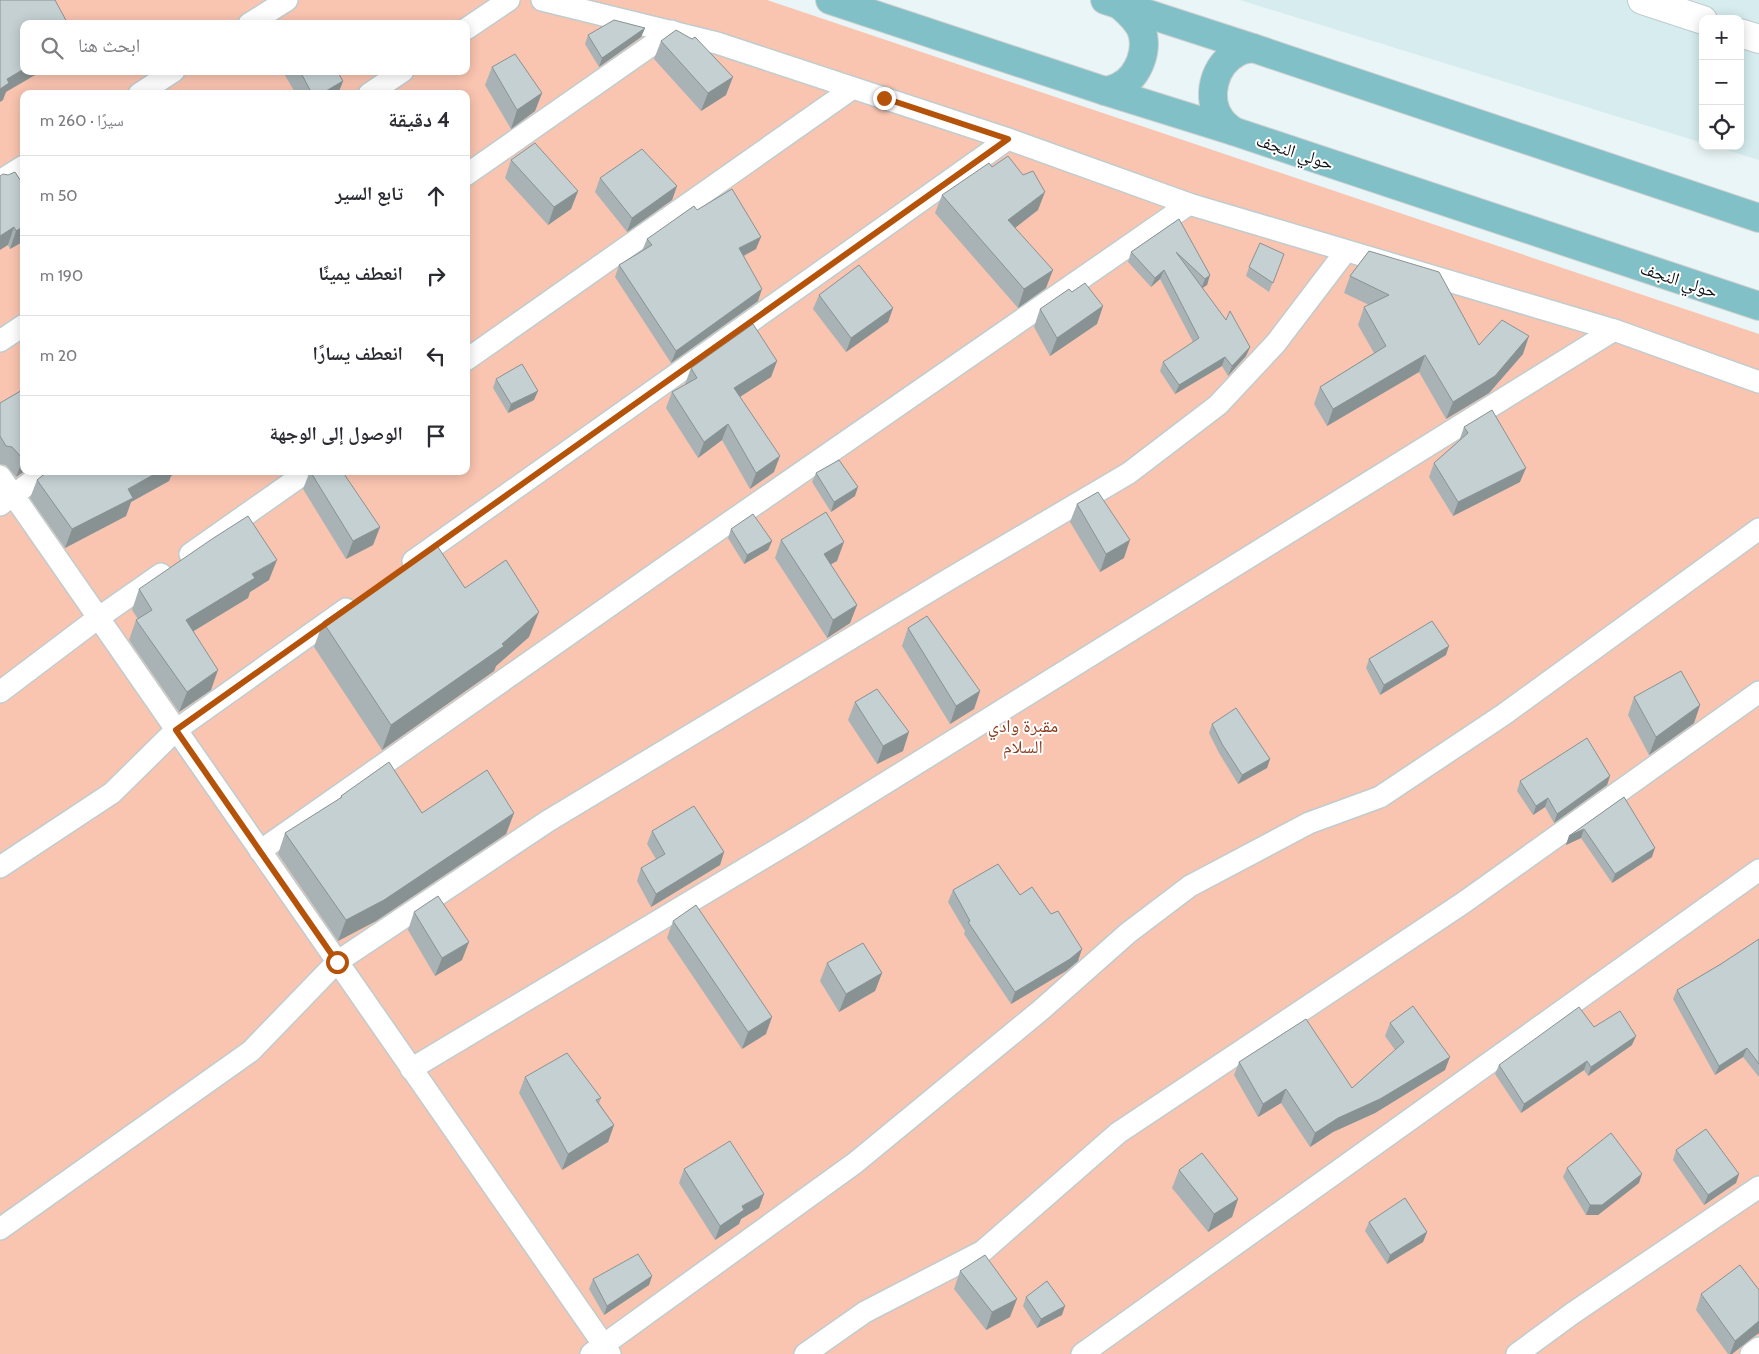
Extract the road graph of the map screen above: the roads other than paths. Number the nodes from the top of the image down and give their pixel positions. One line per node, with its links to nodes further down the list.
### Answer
1 (286, 0): 8 (lane)
2 (509, 0): 9 (lane)
3 (542, 0): 10 (lane)
4 (830, 0): 19 (main road, حولي النجف)
5 (1642, 0): 7 (street)
6 (1113, 3): 13 (main road); 19 (main road)
7 (1699, 19)
8 (255, 20)
9 (470, 26)
10 (672, 31): 16 (lane); 23 (lane)
11 (1744, 34): 12 (street)
12 (1759, 39)
13 (1253, 48): 20 (main road); 26 (main road)
14 (168, 75): 17 (lane)
15 (397, 75): 18 (lane)
16 (853, 88): 21 (lane); 32 (lane)
17 (144, 90)
18 (375, 90)
19 (1105, 91): 20 (main road, حولي النجف)
20 (1233, 131): 28 (main road, حولي النجف)
21 (1008, 139): 25 (lane); 39 (lane)
22 (20, 169): 24 (lane)
23 (470, 172)
24 (0, 182)
25 (1189, 204): 27 (lane); 45 (lane)
26 (1759, 218)
27 (1346, 251): 30 (lane); 48 (lane)
28 (1759, 306)
29 (20, 328): 31 (lane)
30 (1614, 330): 33 (lane); 49 (lane)
31 (0, 341)
32 (470, 357)
33 (1759, 382)
34 (41, 475): 37 (lane)
35 (302, 475): 41 (lane)
36 (0, 476): 37 (lane)
37 (7, 500): 41 (lane)
38 (1759, 529): 53 (lane)
39 (394, 575)
40 (362, 598): 44 (lane)
41 (98, 618): 42 (lane); 44 (lane)
42 (0, 692)
43 (1759, 692): 54 (lane)
44 (176, 730): 45 (lane); 46 (lane)
45 (260, 851): 48 (lane)
46 (0, 867)
47 (1759, 870): 55 (lane)
48 (337, 962): 49 (lane); 51 (lane)
49 (411, 1069): 53 (lane)
50 (1759, 1188): 56 (lane)
51 (0, 1229)
52 (1759, 1348): 57 (lane)
53 (602, 1351)
54 (805, 1354)
55 (1082, 1354)
56 (1517, 1354)
57 (1751, 1354)

